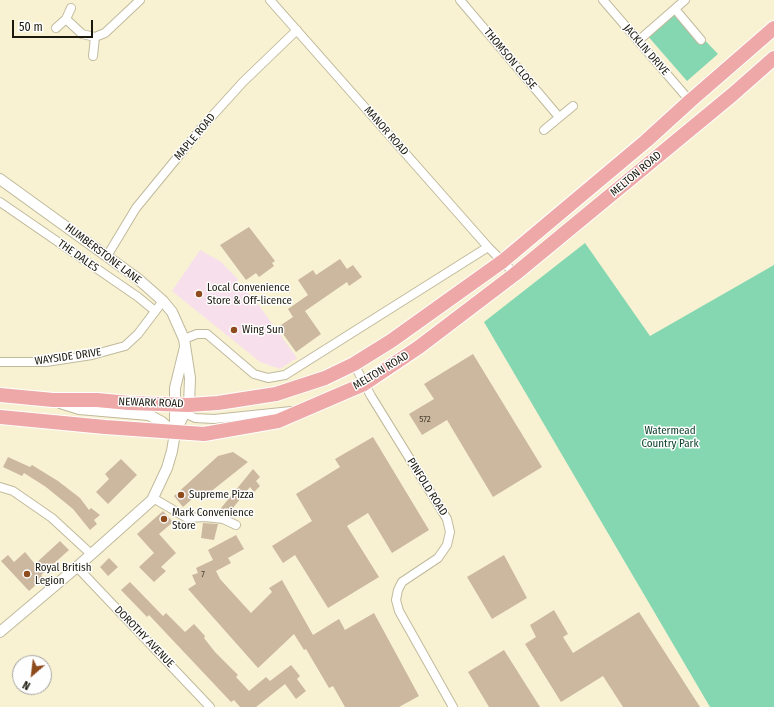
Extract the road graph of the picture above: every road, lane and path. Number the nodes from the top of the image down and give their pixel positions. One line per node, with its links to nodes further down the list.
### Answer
1 (140, 0): 12 (street)
2 (270, 0): 11 (street, MANOR ROAD)
3 (460, 0): 19 (street, THOMSON CLOSE)
4 (603, 0): 14 (street, JACKLIN DRIVE)
5 (685, 0): 7 (street)
6 (71, 8): 8 (street)
7 (675, 9): 13 (street); 14 (street)
8 (66, 19): 9 (street); 12 (street)
9 (56, 28)
10 (774, 28): 17 (highway, MELTON ROAD)
11 (297, 30): 25 (street, MANOR ROAD); 26 (street, MAPLE ROAD)
12 (95, 37): 15 (street)
13 (701, 40)
14 (638, 42): 17 (street, JACKLIN DRIVE)
15 (93, 56)
16 (774, 58): 20 (highway, MELTON ROAD)
17 (690, 100): 22 (highway, MELTON ROAD)
18 (573, 106): 19 (street)
19 (560, 117): 21 (street)
20 (703, 119): 22 (highway, MELTON ROAD); 28 (highway, MELTON ROAD)
21 (544, 130)
22 (646, 142): 27 (highway, MELTON ROAD)
23 (0, 179): 26 (street, HUMBERSTONE LANE)
24 (1, 205): 30 (street, THE DALES)
25 (488, 247): 27 (street, MANOR ROAD); 31 (street)
26 (107, 256): 29 (street, HUMBERSTONE LANE)
27 (503, 261): 28 (street); 33 (highway, MELTON ROAD)
28 (514, 274): 34 (highway, MELTON ROAD)
29 (163, 301): 30 (street, WAYSIDE DRIVE); 31 (street, HUMBERSTONE LANE)
30 (155, 311): 32 (street, WAYSIDE DRIVE)
31 (184, 343): 38 (street, HUMBERSTONE LANE); 38 (street)
32 (0, 362)
33 (354, 364): 34 (street, PINFOLD ROAD); 35 (highway, MELTON ROAD)
34 (364, 384): 39 (highway, MELTON ROAD); 49 (street, PINFOLD ROAD)
35 (302, 387): 38 (highway, NEWARK ROAD)
36 (0, 395): 37 (highway, NEWARK ROAD)
37 (53, 400): 38 (highway, NEWARK ROAD); 41 (street)
38 (183, 408): 39 (street); 41 (street)
39 (305, 409): 41 (highway, MELTON ROAD)
40 (0, 417): 41 (highway)
41 (175, 433): 43 (street)
42 (0, 487): 45 (street)
43 (153, 498): 44 (street); 45 (street)
44 (236, 525)
45 (91, 554): 46 (street)
46 (77, 567): 47 (street); 48 (street, DOROTHY AVENUE)
47 (0, 632)
48 (210, 707)
49 (453, 707)

